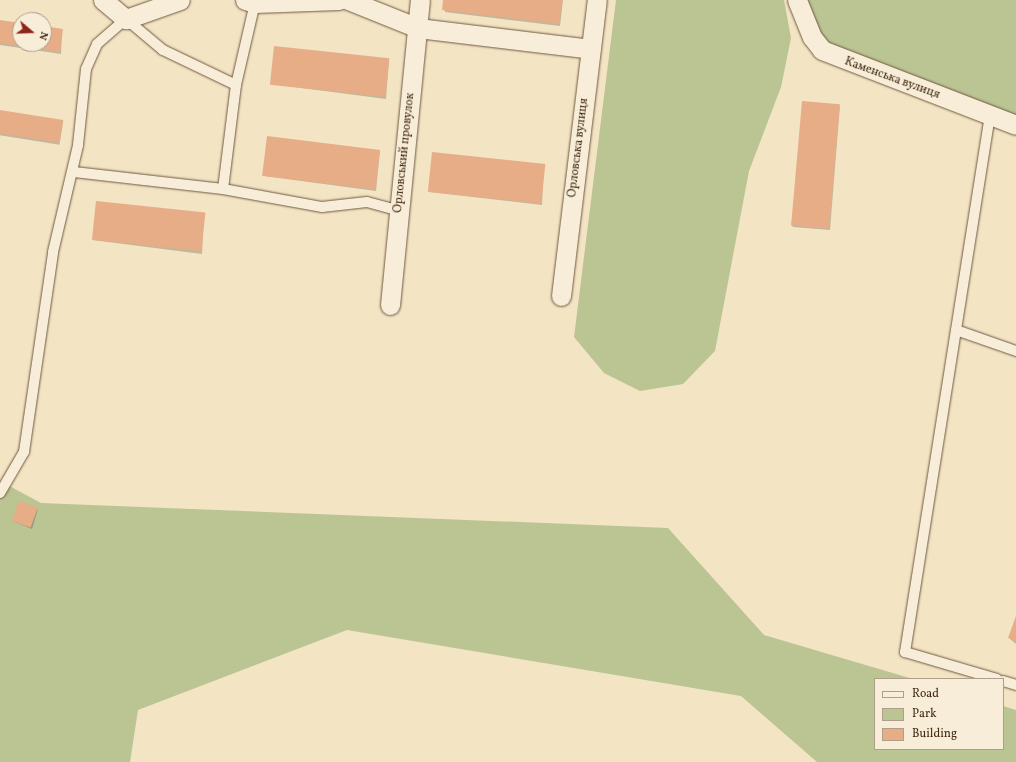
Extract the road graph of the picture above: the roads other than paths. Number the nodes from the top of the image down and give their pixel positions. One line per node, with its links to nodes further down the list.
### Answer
1 (103, 0): 9 (street)
2 (180, 0): 9 (street)
3 (340, 0): 8 (street)
4 (348, 0): 10 (street)
5 (420, 0): 10 (street, Орловський провулок)
6 (597, 0): 11 (street, Орловська вулиця)
7 (797, 0): 13 (street, Каменська вулиця)
8 (250, 2): 12 (lane)
9 (126, 19): 12 (lane); 15 (lane)
10 (418, 28): 11 (street); 17 (street, Орловський провулок)
11 (591, 49): 18 (street, Орловська вулиця)
12 (236, 85): 16 (lane)
13 (990, 115): 14 (street, Каменська вулиця); 20 (lane)
14 (1016, 125)
15 (74, 172): 16 (lane); 22 (lane)
16 (223, 189): 17 (lane)
17 (400, 211): 19 (street, Орловський провулок)
18 (561, 296)
19 (390, 305)
20 (956, 330): 21 (lane); 23 (lane)
21 (1016, 351)
22 (0, 493)
23 (994, 678)
24 (1004, 681): 25 (lane)
25 (1016, 684)

